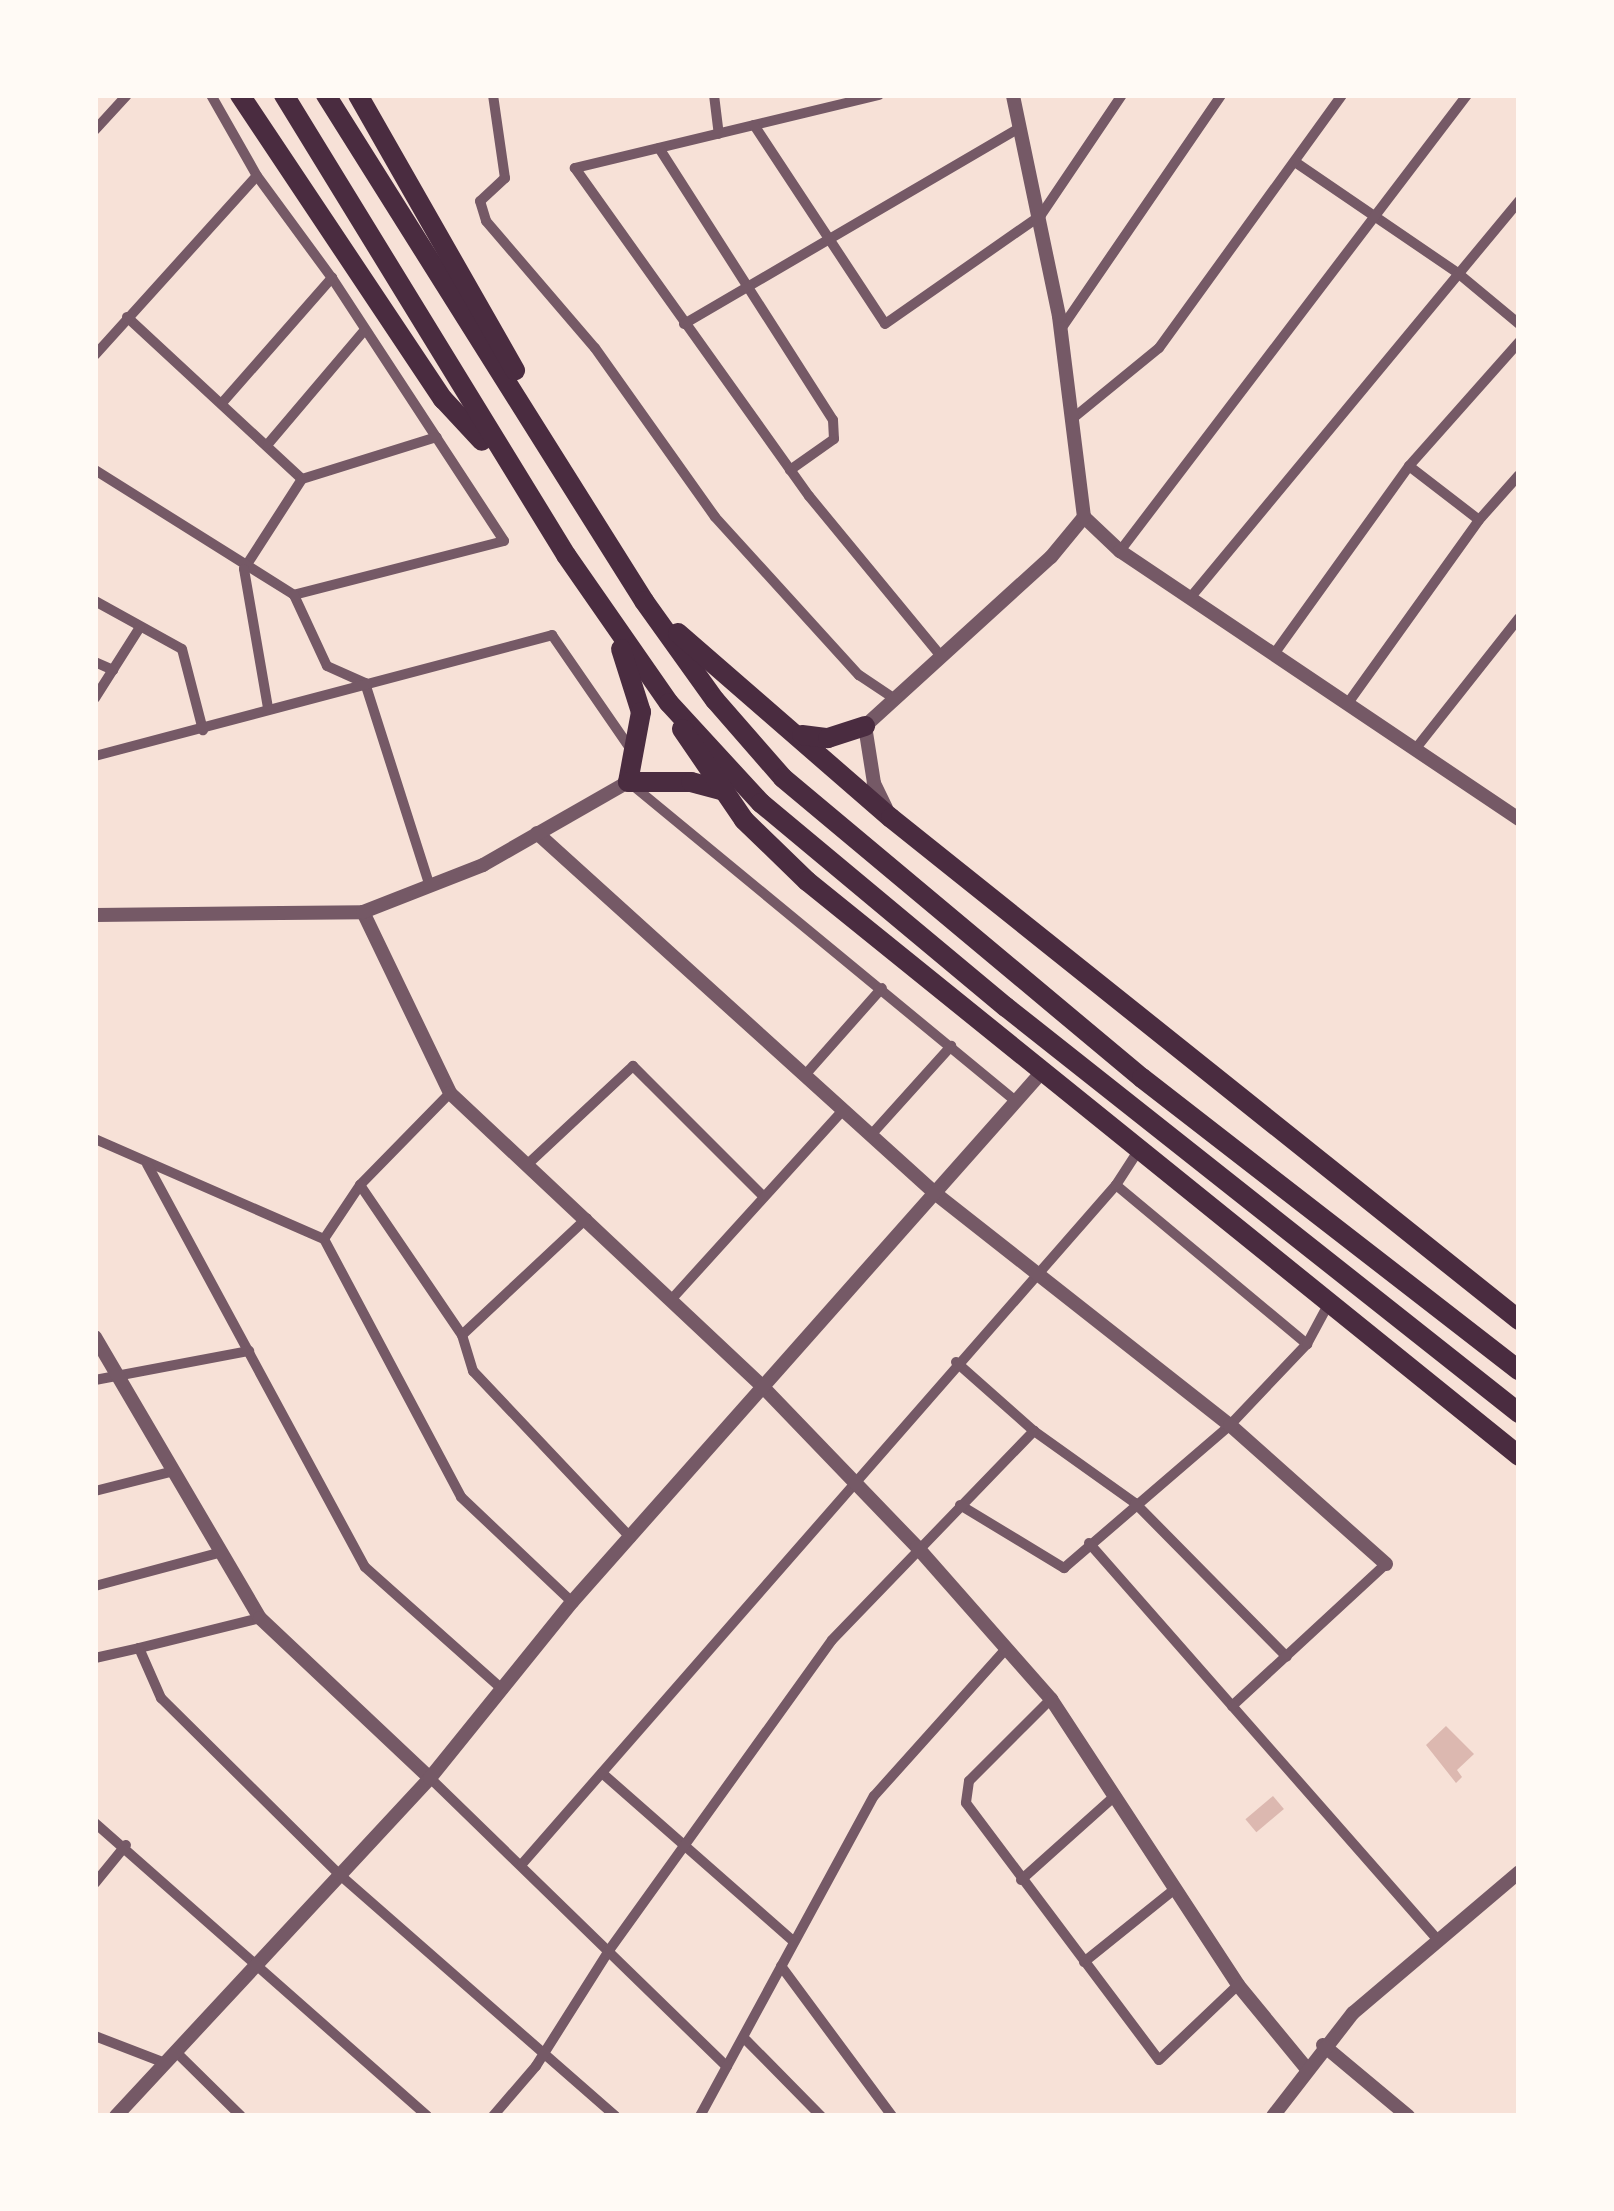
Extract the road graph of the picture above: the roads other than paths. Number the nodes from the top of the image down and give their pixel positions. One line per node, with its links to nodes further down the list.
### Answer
1 (126, 95): 17 (street)
2 (211, 95): 21 (street)
3 (240, 95): 44 (highway)
4 (284, 95): 44 (highway)
5 (326, 95): 40 (highway)
6 (358, 95): 40 (highway)
7 (493, 95): 64 (street)
8 (714, 95): 18 (street)
9 (879, 95): 15 (street)
10 (1014, 95): 16 (street)
11 (1122, 95): 23 (street)
12 (1221, 95): 32 (street)
13 (1342, 95): 20 (street)
14 (1467, 95): 24 (street)
15 (754, 125): 18 (street); 25 (street)
16 (1021, 126): 23 (street); 25 (street)
17 (95, 130)
18 (719, 134): 19 (street)
19 (660, 148): 28 (street); 30 (street)
20 (1298, 164): 24 (street); 37 (street)
21 (257, 176): 27 (street); 29 (street)
22 (1519, 201): 26 (street)
23 (1040, 215): 25 (street); 32 (street)
24 (1376, 220): 26 (street); 49 (street)
25 (828, 239): 28 (street)
26 (1459, 274): 31 (street); 52 (street)
27 (332, 278): 33 (street); 36 (street)
28 (752, 285): 30 (street); 43 (street)
29 (127, 317): 35 (street); 36 (street)
30 (684, 324): 43 (street)
31 (1519, 324)
32 (1061, 329): 37 (street)
33 (364, 331): 38 (street); 39 (street)
34 (1519, 342): 41 (street)
35 (95, 355)
36 (222, 403): 39 (street)
37 (1072, 419): 47 (street)
38 (437, 437): 46 (street); 51 (street)
39 (268, 444): 46 (street)
40 (555, 453): 54 (highway)
41 (1409, 466): 48 (street); 58 (street)
42 (95, 470): 50 (street)
43 (790, 470): 59 (street)
44 (511, 471): 55 (highway)
45 (1519, 475): 48 (street)
46 (302, 479): 50 (street)
47 (1084, 517): 49 (street); 59 (street)
48 (1478, 520): 66 (street)
49 (1120, 551): 52 (street)
50 (244, 569): 51 (street); 67 (street)
51 (294, 595): 62 (street)
52 (1190, 598): 58 (street)
53 (95, 600): 57 (street)
54 (644, 601): 70 (highway); 110 (highway)
55 (608, 615): 65 (highway); 72 (highway)
56 (1519, 618): 71 (street)
57 (140, 626): 61 (street); 69 (street)
58 (1274, 654): 66 (street)
59 (940, 655): 64 (street)
60 (95, 662): 61 (street)
61 (113, 670): 63 (street)
62 (365, 683): 67 (street); 72 (street); 80 (street)
63 (95, 698)
64 (895, 699): 68 (street)
65 (669, 703): 75 (highway); 76 (highway)
66 (1348, 704): 71 (street)
67 (268, 708): 69 (street)
68 (865, 726): 70 (highway); 77 (street)
69 (203, 730): 73 (street)
70 (802, 735): 77 (highway)
71 (1417, 747): 78 (street)
72 (635, 754): 74 (highway)
73 (95, 756)
74 (628, 782): 75 (highway); 79 (street); 83 (street)
75 (719, 789): 76 (highway); 85 (highway)
76 (762, 803): 114 (highway)
77 (891, 818): 104 (highway)
78 (1519, 820)
79 (537, 833): 80 (street); 86 (street)
80 (428, 883): 81 (street)
81 (362, 912): 82 (street); 87 (street)
82 (95, 915)
83 (882, 988): 84 (street); 86 (street)
84 (951, 1046): 88 (street); 90 (street)
85 (1040, 1073): 88 (street); 92 (highway)
86 (805, 1075): 89 (street)
87 (450, 1092): 93 (street); 95 (street)
88 (1016, 1101): 97 (street)
89 (843, 1110): 90 (street); 98 (street)
90 (871, 1135): 97 (street)
91 (95, 1140): 94 (street)
92 (1138, 1151): 96 (street); 103 (highway)
93 (530, 1162): 98 (street); 99 (street)
94 (147, 1164): 100 (street); 108 (street)
95 (360, 1185): 100 (street); 105 (street)
96 (1116, 1185): 101 (street); 107 (street)
97 (936, 1194): 101 (street); 113 (street)
98 (764, 1197): 102 (street)
99 (588, 1217): 102 (street); 105 (street)
100 (324, 1239): 129 (street)
101 (1038, 1274): 109 (street); 115 (street)
102 (670, 1301): 113 (street)
103 (1329, 1303): 107 (street); 117 (highway)
104 (1519, 1320)
105 (462, 1335): 123 (street)
106 (95, 1337): 111 (street)
107 (1307, 1344): 115 (street)
108 (249, 1351): 111 (street); 135 (street)
109 (956, 1362): 116 (street); 119 (street)
110 (1519, 1370)
111 (118, 1375): 112 (street); 118 (street)
112 (95, 1380)
113 (764, 1387): 119 (street); 123 (street)
114 (1519, 1412)
115 (1230, 1425): 121 (street); 127 (street)
116 (1034, 1432): 121 (street); 122 (street)
117 (1519, 1456)
118 (174, 1471): 120 (street); 126 (street)
119 (854, 1486): 125 (street); 138 (street)
120 (95, 1491)
121 (1136, 1503): 124 (street); 133 (street)
122 (960, 1505): 124 (street); 125 (street)
123 (631, 1538): 129 (street)
124 (1089, 1543): 137 (street)
125 (917, 1547): 132 (street); 143 (street)
126 (222, 1552): 128 (street); 130 (street)
127 (1386, 1564): 133 (street)
128 (95, 1586)
129 (572, 1602): 135 (street)
130 (260, 1618): 131 (street); 139 (street)
131 (139, 1648): 134 (street); 146 (street)
132 (1005, 1650): 136 (street); 151 (street)
133 (1287, 1657): 137 (street)
134 (95, 1658)
135 (503, 1690): 139 (street)
136 (1050, 1699): 140 (street); 147 (street)
137 (1232, 1706): 150 (street)
138 (602, 1773): 143 (street); 144 (street)
139 (430, 1778): 144 (street); 146 (street)
140 (1116, 1794): 147 (street); 149 (street)
141 (95, 1823): 142 (street)
142 (126, 1845): 148 (street); 153 (street)
143 (682, 1846): 151 (street); 152 (street)
144 (522, 1864): 152 (street)
145 (1519, 1872): 150 (street)
146 (340, 1875): 153 (street); 160 (street)
147 (1021, 1880): 154 (street)
148 (95, 1883)
149 (1176, 1888): 154 (street); 156 (street)
150 (1437, 1939): 159 (street)
151 (793, 1940): 155 (street)
152 (610, 1949): 160 (street); 162 (street)
153 (254, 1961): 161 (street); 166 (street)
154 (1084, 1962): 156 (street)
155 (781, 1966): 158 (street); 171 (street)
156 (1238, 1985): 163 (street)
157 (95, 2036): 161 (street)
158 (746, 2040): 162 (street); 170 (street)
159 (1323, 2045): 163 (street); 173 (street)
160 (546, 2051): 167 (street); 168 (street)
161 (170, 2057): 164 (street); 165 (street)
162 (727, 2067): 169 (street)
163 (1307, 2069): 172 (street)
164 (116, 2116)
165 (241, 2116)
166 (427, 2116)
167 (493, 2116)
168 (615, 2116)
169 (700, 2116)
170 (821, 2116)
171 (892, 2116)
172 (1273, 2116)
173 (1407, 2116)

